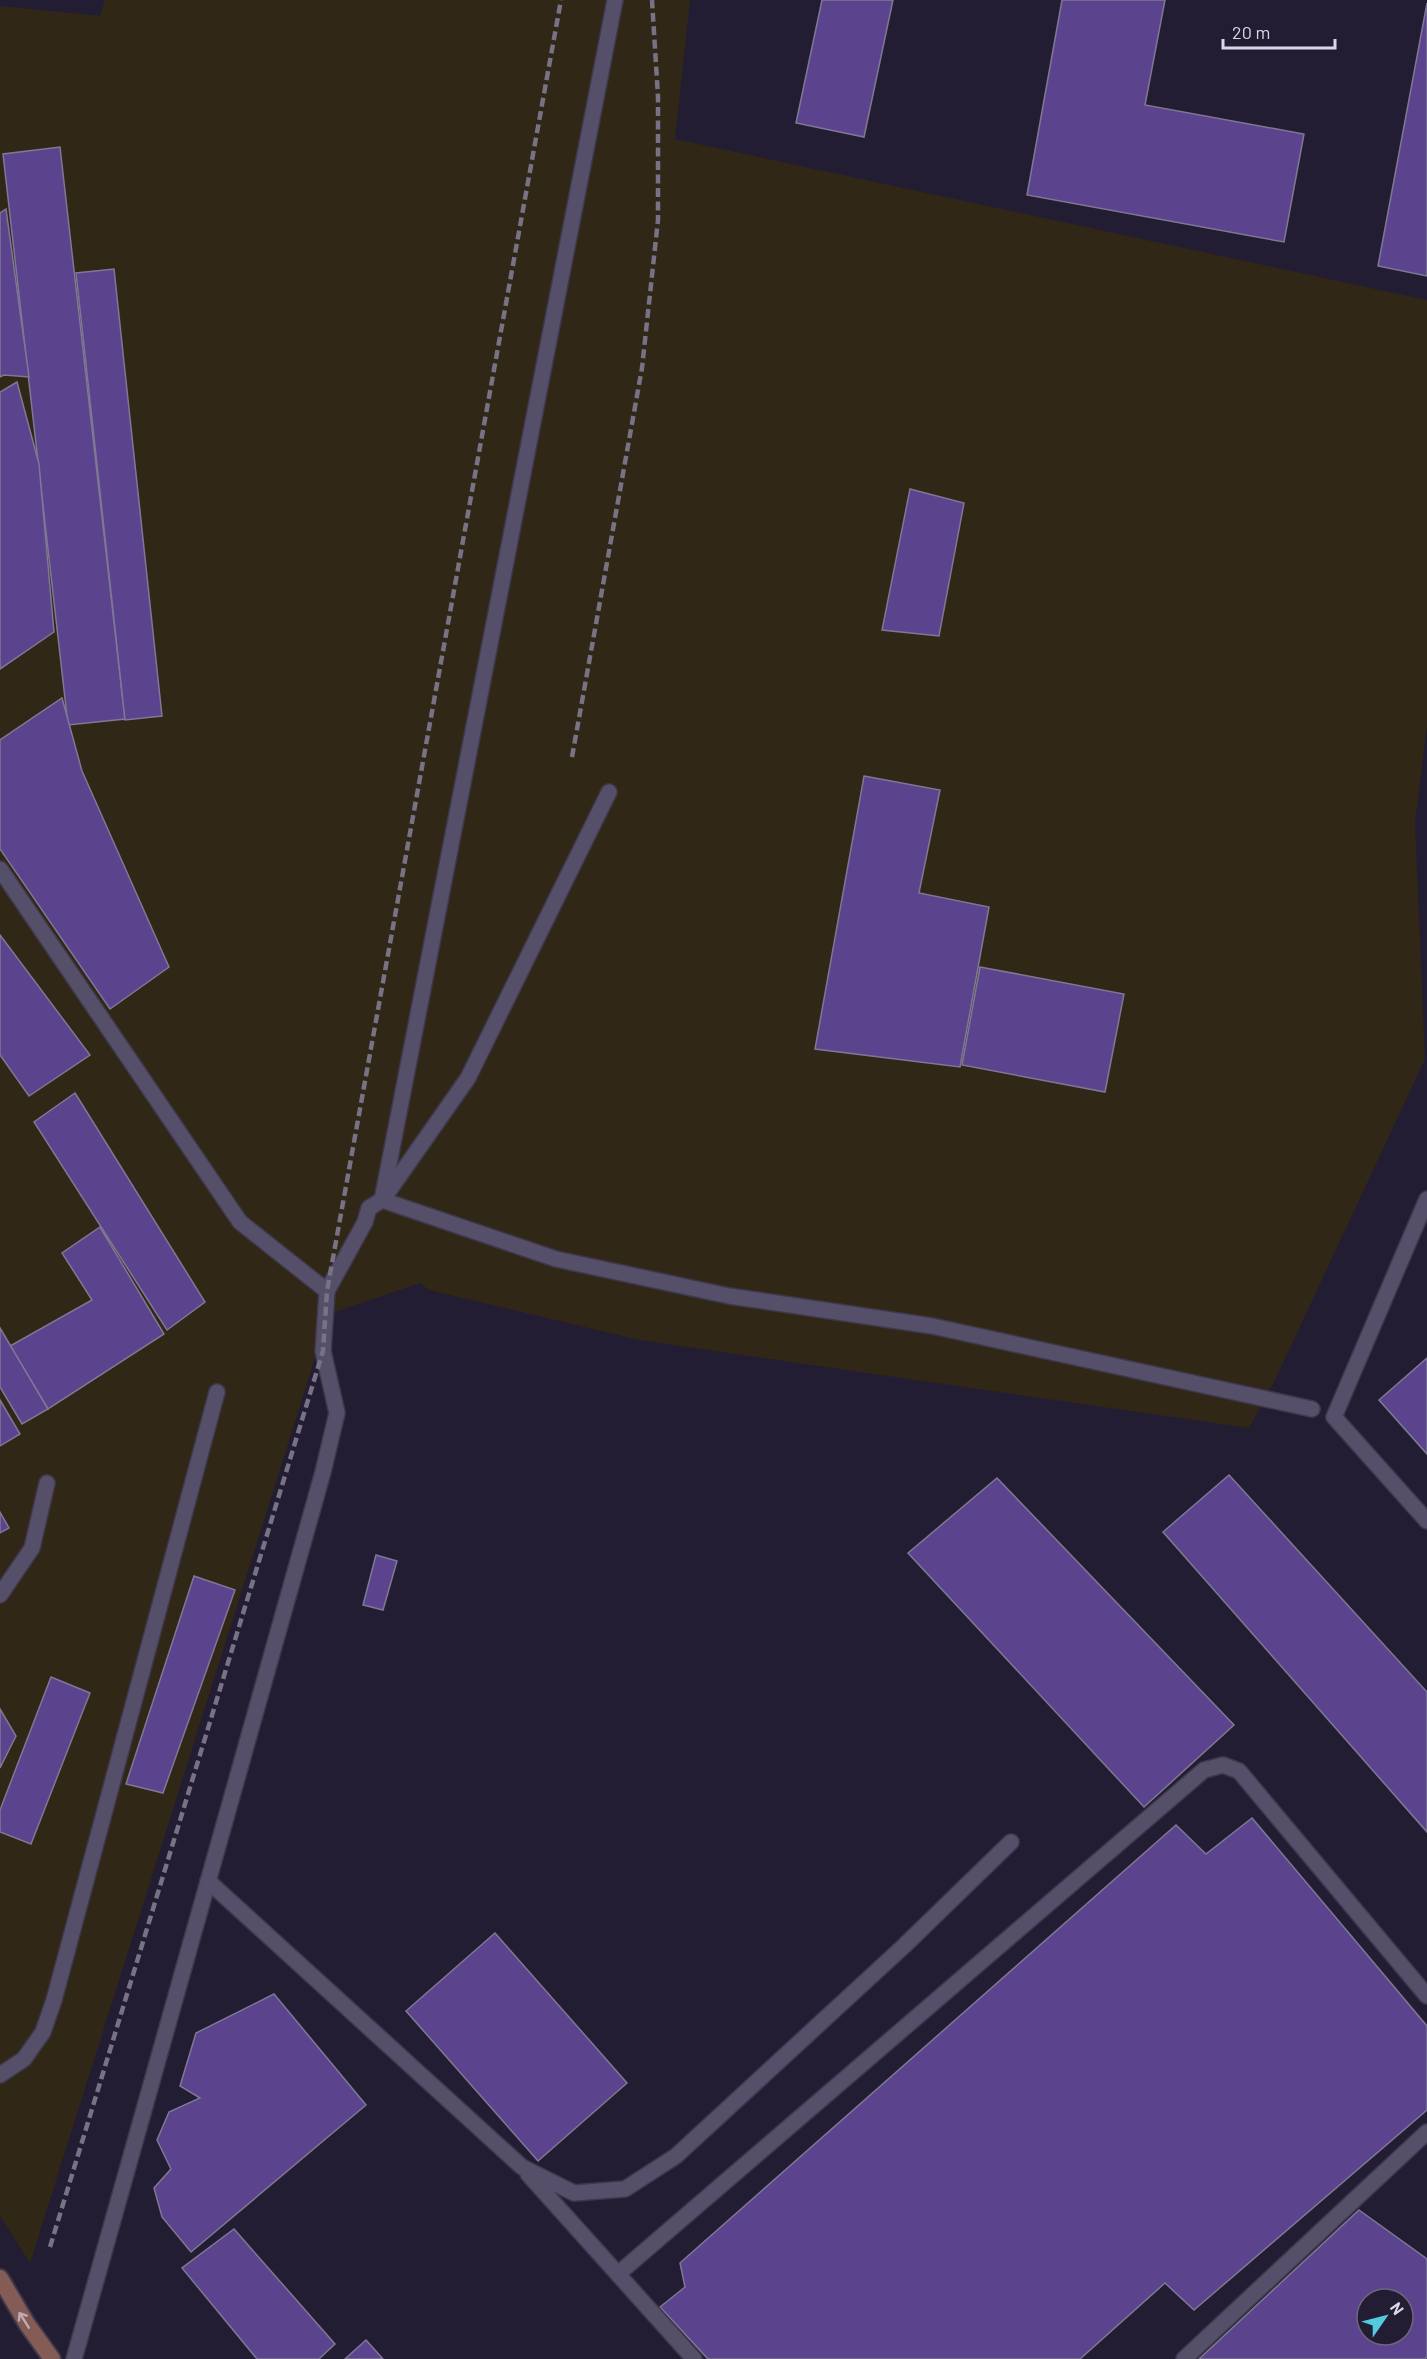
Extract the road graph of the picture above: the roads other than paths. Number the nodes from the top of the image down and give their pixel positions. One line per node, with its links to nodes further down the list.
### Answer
1 (615, 0): 5 (lane)
2 (609, 792): 5 (lane)
3 (0, 869): 6 (lane)
4 (1427, 1199): 10 (lane)
5 (382, 1200): 6 (lane); 8 (lane)
6 (327, 1291): 13 (lane)
7 (217, 1392): 15 (lane)
8 (1312, 1409)
9 (47, 1483): 11 (lane)
10 (1427, 1521)
11 (0, 1595)
12 (1011, 1842): 17 (lane)
13 (208, 1881): 17 (lane); 21 (lane)
14 (1427, 1996): 18 (lane)
15 (0, 2075)
16 (1427, 2132): 23 (lane)
17 (522, 2168): 18 (lane)
18 (618, 2274): 22 (lane)
19 (0, 2278): 20 (main road, one-way to 19)
20 (52, 2359)
21 (74, 2359)
22 (694, 2359)
23 (1184, 2359)

